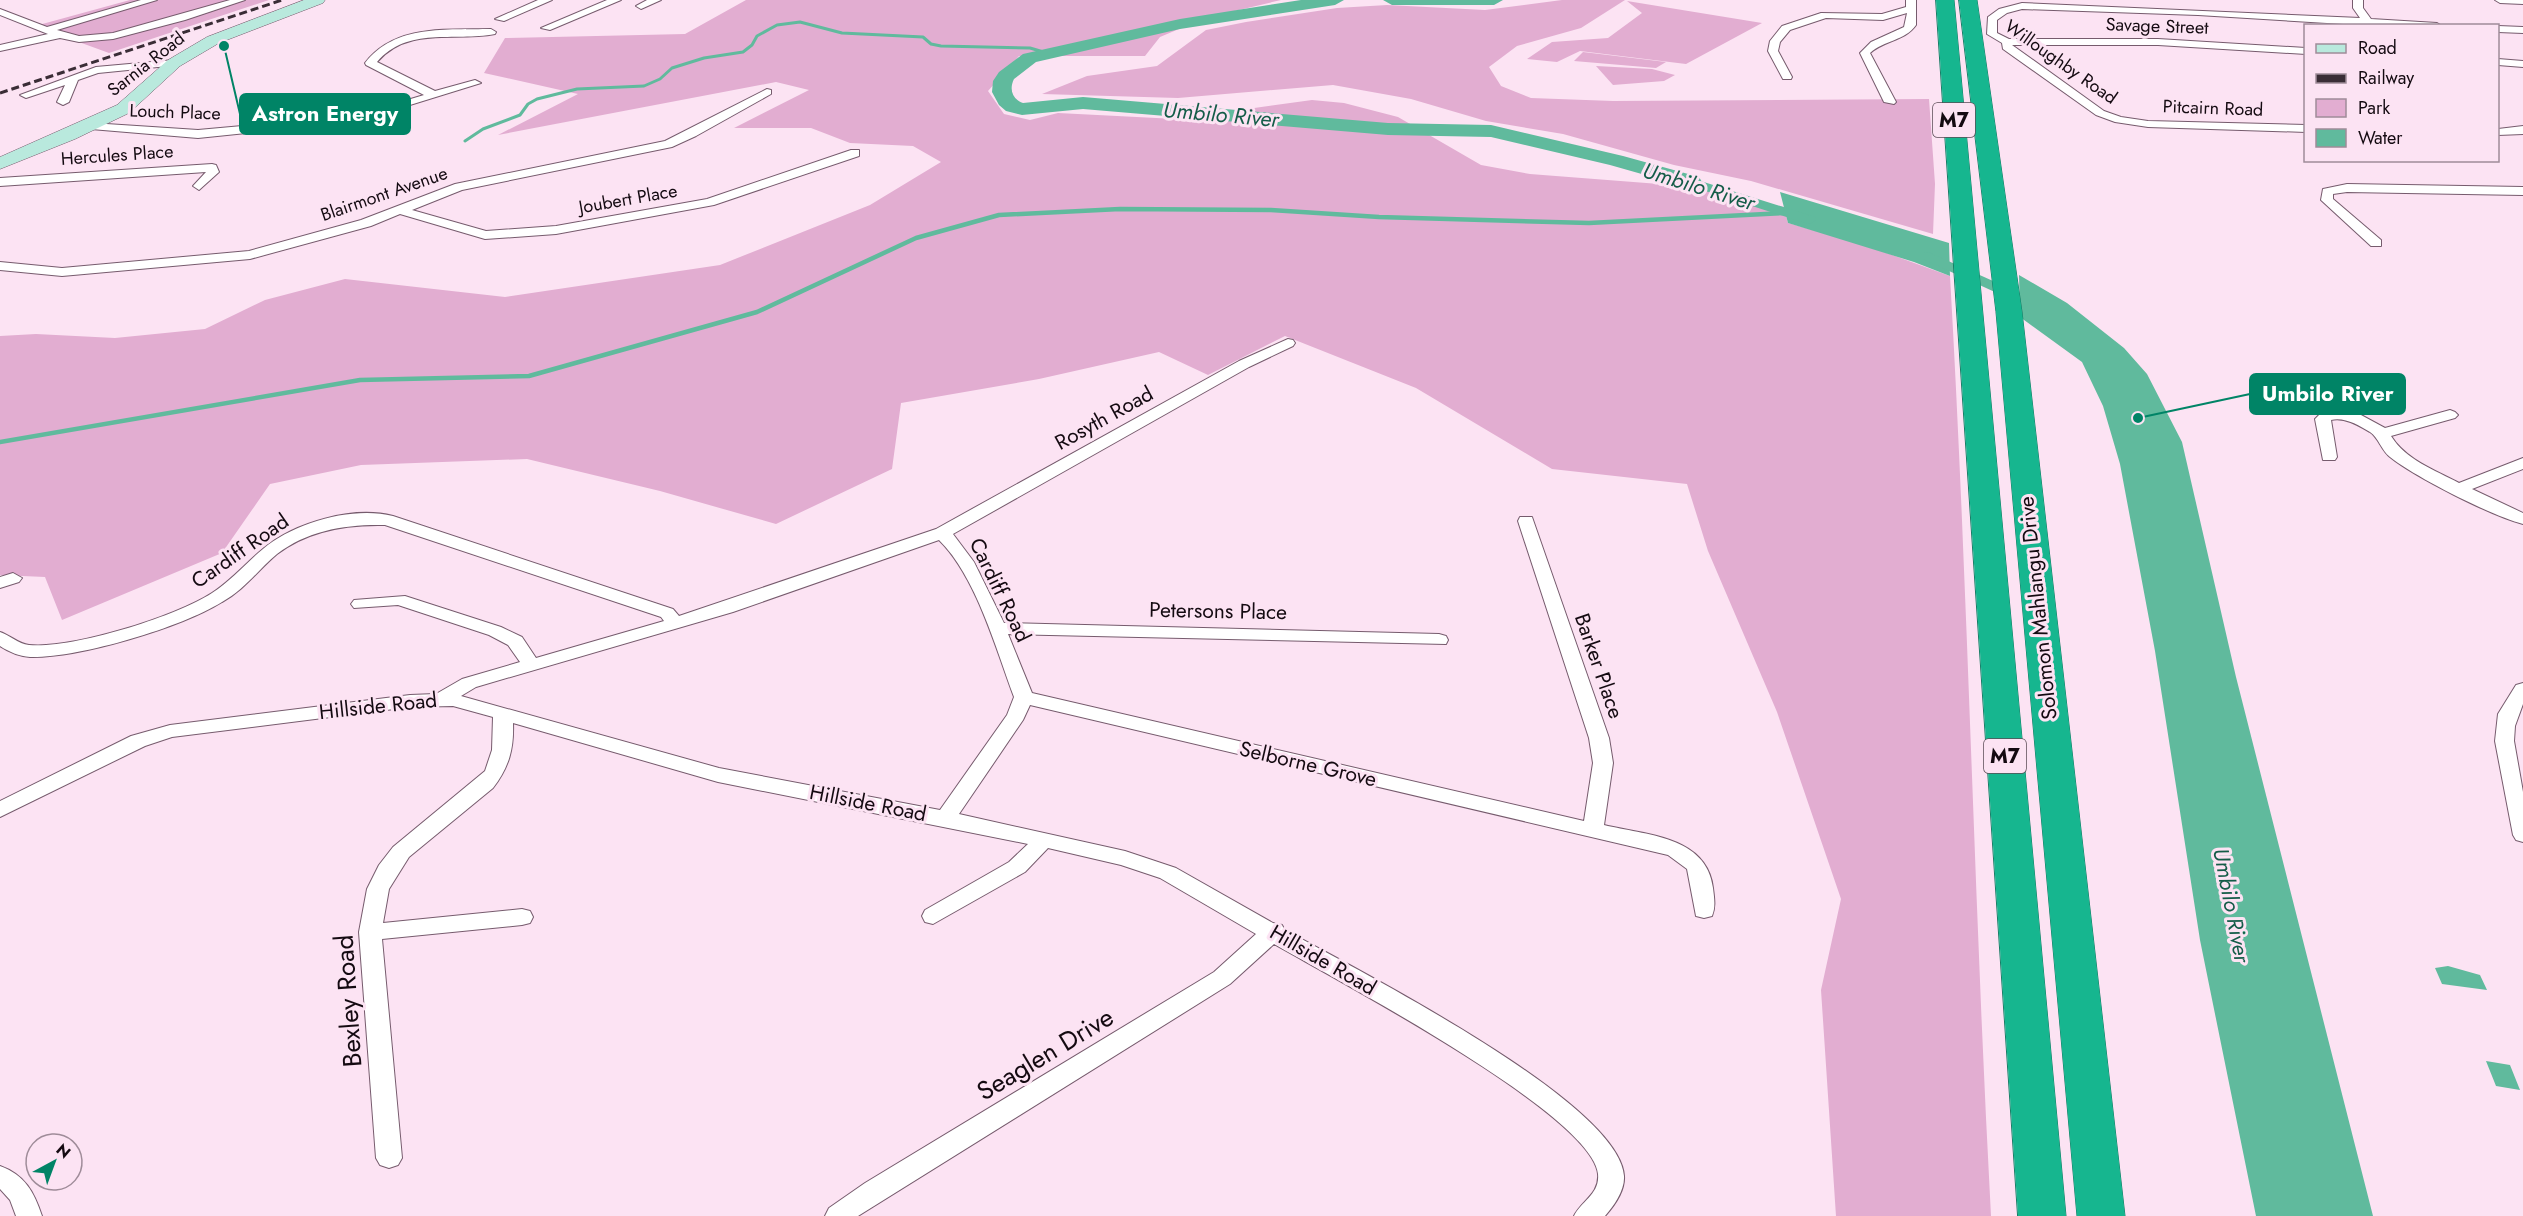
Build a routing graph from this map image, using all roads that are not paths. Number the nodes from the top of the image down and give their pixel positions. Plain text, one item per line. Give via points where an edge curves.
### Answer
1 (152, 0) edge
2 (240, 0) edge
3 (318, 0) edge
4 (547, 0) edge
5 (616, 0) edge
6 (656, 0) edge
7 (1945, 0) edge
8 (1968, 0) edge
9 (2358, 0) edge
10 (2500, 0) edge
11 (2523, 1) edge
12 (1910, 4) edge
13 (2051, 4) edge
14 (641, 6) dead end
15 (0, 12) edge
16 (500, 19) dead end
17 (2368, 22) junction
18 (2403, 24) edge
19 (546, 27) dead end
20 (50, 29) junction
21 (2499, 29) edge
22 (2523, 30) edge
23 (491, 32) dead end
24 (62, 34) junction
25 (2007, 42) junction
26 (0, 48) edge
27 (2304, 51) edge
28 (2499, 62) edge
29 (174, 63) junction
30 (2523, 64) edge
31 (74, 77) junction
32 (1787, 77) dead end
33 (475, 83) dead end
34 (767, 92) dead end
35 (26, 95) dead end
36 (434, 95) junction
37 (63, 102) dead end
38 (1890, 102) dead end
39 (2119, 120) joint
40 (91, 126) junction
41 (2304, 129) edge
42 (2523, 130) edge
43 (2499, 132) edge
44 (855, 153) dead end
45 (0, 164) edge
46 (0, 182) edge
47 (199, 186) dead end
48 (2523, 191) edge
49 (403, 211) junction
50 (2376, 243) dead end
51 (0, 266) edge
52 (1288, 343) dead end
53 (2450, 415) dead end
54 (2382, 434) junction
55 (2329, 457) dead end
56 (2523, 463) edge
57 (2458, 489) junction
58 (2523, 519) edge
59 (1526, 521) dead end
60 (942, 533) junction
61 (360, 604) dead end
62 (674, 622) junction
63 (997, 628) junction
64 (0, 639) edge
65 (1439, 640) dead end
66 (530, 663) junction
67 (2523, 689) edge
68 (1024, 697) junction
69 (442, 699) junction
70 (503, 712) junction
71 (0, 810) edge
72 (945, 818) junction
73 (1593, 829) junction
74 (2523, 835) edge
75 (1043, 841) junction
76 (1704, 910) dead end
77 (933, 916) dead end
78 (522, 917) dead end
79 (1274, 931) junction
80 (370, 932) junction
81 (389, 1158) dead end
82 (0, 1177) edge
83 (29, 1216) edge
84 (838, 1216) edge
85 (1587, 1216) edge
86 (2042, 1216) edge
87 (2102, 1216) edge

1 - 20 street
2 - 24 street via 89,39
3 - 29 main road, Sarnia Road via 222,36
4 - 16 street
5 - 19 street
6 - 14 street
7 - 86 highway, Solomon Mahlangu Drive / M7
8 - 87 highway, Solomon Mahlangu Drive / M7 via 2009,312
9 - 17 street via 2358,8
10 - 11 street
12 - 32 street via 1887,17 1824,15 1786,27 1775,41 1773,51
12 - 38 street via 1912,22 1908,29 1869,47 1865,53
13 - 17 street
13 - 25 street, Willoughby Road via 2018,7 1996,15 1992,19 1992,34
15 - 20 street
17 - 18 street
20 - 24 street
21 - 22 street
23 - 36 street via 410,37 380,52 370,63
24 - 26 street
25 - 27 street, Savage Street via 2158,42
25 - 39 street, Willoughby Road via 2007,47 2100,113
28 - 30 street
29 - 31 street via 106,68
29 - 40 main road, Sarnia Road via 123,109
31 - 35 street
31 - 37 street
33 - 36 street, Louch Place
34 - 49 street, Blairmont Avenue via 692,135 668,144 459,187
36 - 40 street, Louch Place via 355,119 255,130 175,133
39 - 41 street, Pitcairn Road
40 - 45 main road, Sarnia Road
42 - 43 street
44 - 49 street, Joubert Place via 710,202 556,230 485,235
46 - 47 street, Hercules Place via 212,168 213,172
48 - 50 street via 2347,188 2327,192 2327,200
49 - 51 street, Blairmont Avenue via 230,258 62,272
52 - 60 street, Rosyth Road
53 - 54 street
54 - 55 street via 2349,416 2327,415 2323,418
54 - 57 street via 2397,455
56 - 57 street
57 - 58 street
59 - 73 street, Barker Place via 1599,738 1604,763
60 - 62 street, Cardiff Road via 727,608
60 - 63 street, Cardiff Road via 957,546
61 - 66 street via 399,600 495,631 515,641
62 - 64 street, Cardiff Road via 667,612 585,584 387,520 372,519 324,526 286,541 224,594 171,618 46,651 16,649
62 - 66 street, Cardiff Road
63 - 65 street, Petersons Place
63 - 68 street, Cardiff Road
66 - 69 street, Cardiff Road via 469,683
67 - 74 street via 2508,714 2505,728
68 - 72 street via 1016,716
68 - 73 street, Selborne Grove
69 - 70 street, Hillside Road
69 - 71 street, Hillside Road via 170,731 138,741
70 - 72 street, Hillside Road via 718,775
70 - 80 street, Bexley Road via 504,754 498,769 401,852 378,889
72 - 75 street, Hillside Road
73 - 76 street, Selborne Grove via 1685,854 1696,861 1701,873
75 - 77 street via 1017,867
75 - 79 street, Hillside Road via 1125,858 1168,873
78 - 80 street
79 - 84 street, Seaglen Drive via 1222,978
79 - 85 street, Hillside Road via 1491,1058 1549,1102 1596,1145 1611,1170 1609,1192
80 - 81 street, Bexley Road
82 - 83 street via 21,1193

